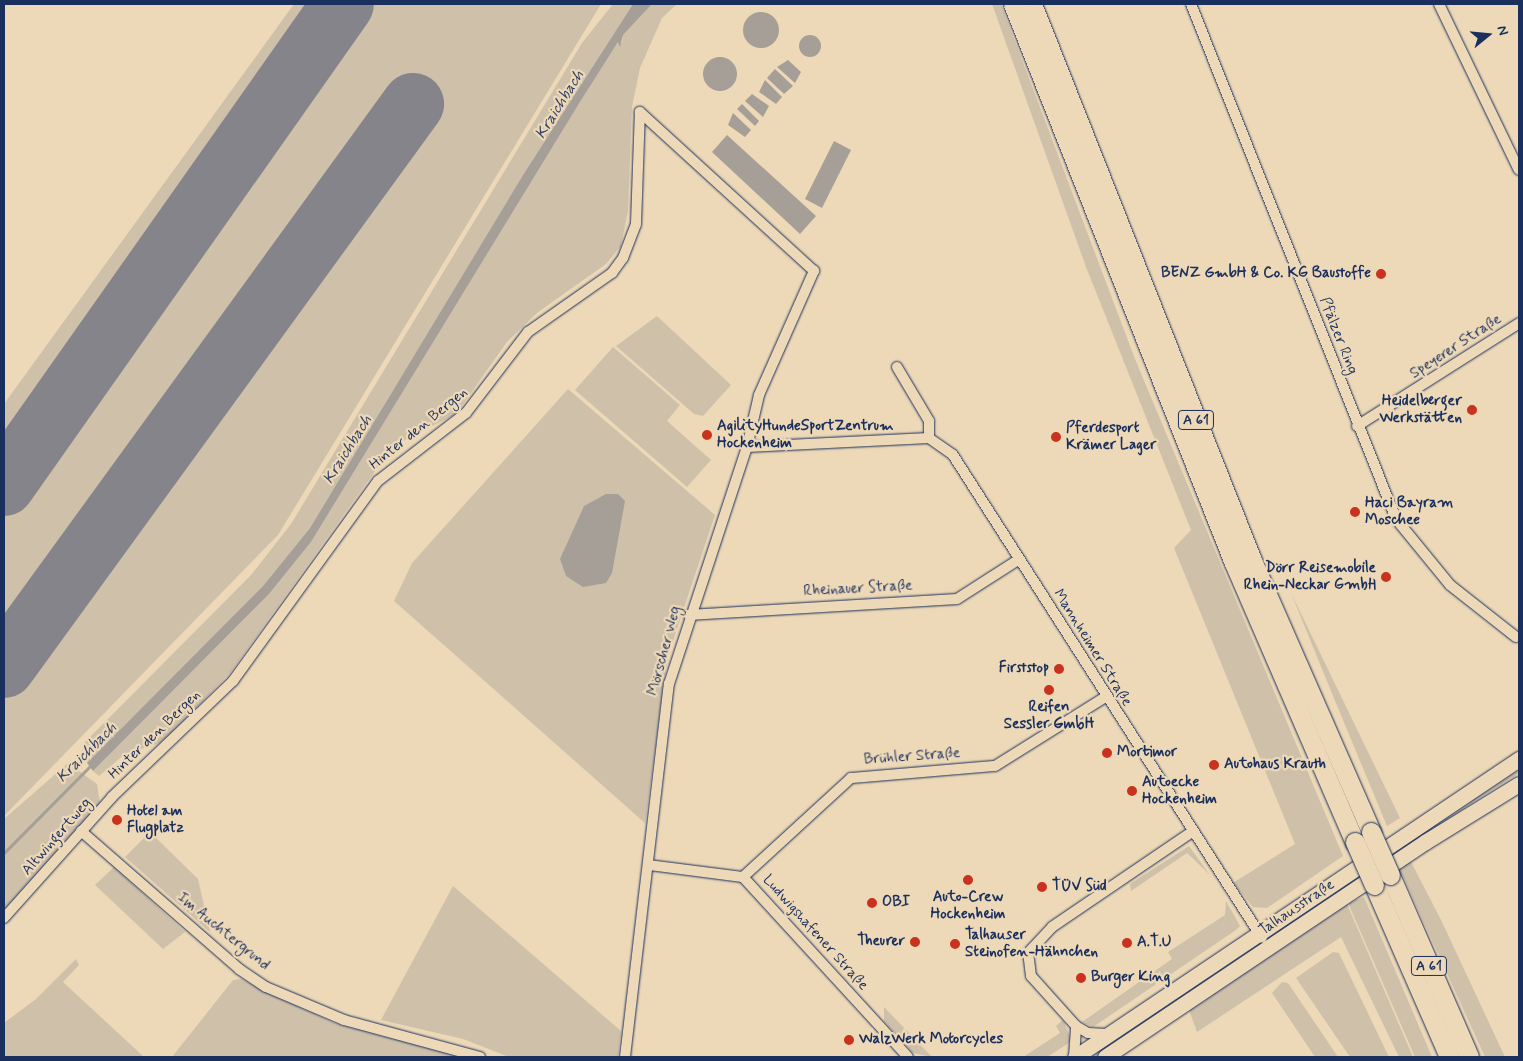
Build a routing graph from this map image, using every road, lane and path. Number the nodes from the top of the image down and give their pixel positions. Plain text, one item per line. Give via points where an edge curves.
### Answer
1 (1013, 4) edge
2 (1032, 4) edge
3 (1192, 4) edge
4 (1439, 4) edge
5 (1519, 170) edge
6 (814, 271) joint
7 (1519, 323) edge
8 (897, 367) dead end
9 (1357, 426) junction
10 (929, 438) junction
11 (747, 447) junction
12 (1018, 560) junction
13 (689, 615) junction
14 (1518, 635) edge
15 (1104, 698) junction
16 (1519, 761) edge
17 (1519, 784) edge
18 (112, 797) joint
19 (80, 831) junction
20 (1192, 832) junction
21 (1363, 837) junction
22 (648, 865) junction
23 (742, 877) junction
24 (1382, 880) junction
25 (4, 918) edge
26 (1259, 933) junction
27 (1268, 948) junction
28 (1076, 1026) junction
29 (1108, 1034) junction
30 (901, 1056) edge
31 (480, 1057) edge
32 (625, 1057) edge
33 (1074, 1057) edge
34 (1105, 1057) edge
35 (1449, 1057) edge
36 (1469, 1057) edge

1 - 21 highway, A 61 via 1234,563
2 - 21 highway, A 61
3 - 9 street, Pfälzer Ring
4 - 5 street
6 - 11 street, Mörscher Weg via 759,395
6 - 18 street, Hinter den Bergen via 640,112 636,224 623,258 612,273 528,332 466,413 378,481 233,681
7 - 9 street, Speyerer Straße
8 - 10 street via 929,421
9 - 14 street, Pfälzer Ring via 1389,505 1416,550 1450,585
10 - 11 street
10 - 12 street, Mannheimer Straße via 953,455
11 - 13 street, Mörscher Weg
12 - 13 street, Rheinauer Straße via 957,598
12 - 15 street, Mannheimer Straße
13 - 22 street, Mörscher Weg via 669,684
15 - 20 street, Mannheimer Straße
15 - 23 street, Brühler Straße via 995,766 851,778
16 - 26 main road, Talhausstraße
17 - 27 main road, Talhausstraße
18 - 19 street, Altwingertweg
19 - 25 street, Altwingertweg
19 - 31 street, Im Auchtergrund via 239,969 266,987 344,1020
20 - 26 street, Mannheimer Straße
20 - 28 street via 1052,927 1031,948 1026,958 1031,976
21 - 24 highway, A 61, bridge
22 - 23 street, Ludwigshafener Straße
22 - 32 street, Mörscher Weg
23 - 30 street, Ludwigshafener Straße
24 - 35 highway, A 61
24 - 36 highway, A 61
26 - 27 street, Mannheimer Straße
26 - 29 main road, Talhausstraße
27 - 34 main road, Talhausstraße
28 - 29 street via 1088,1033
28 - 33 street
29 - 33 main road, Talhausstraße

